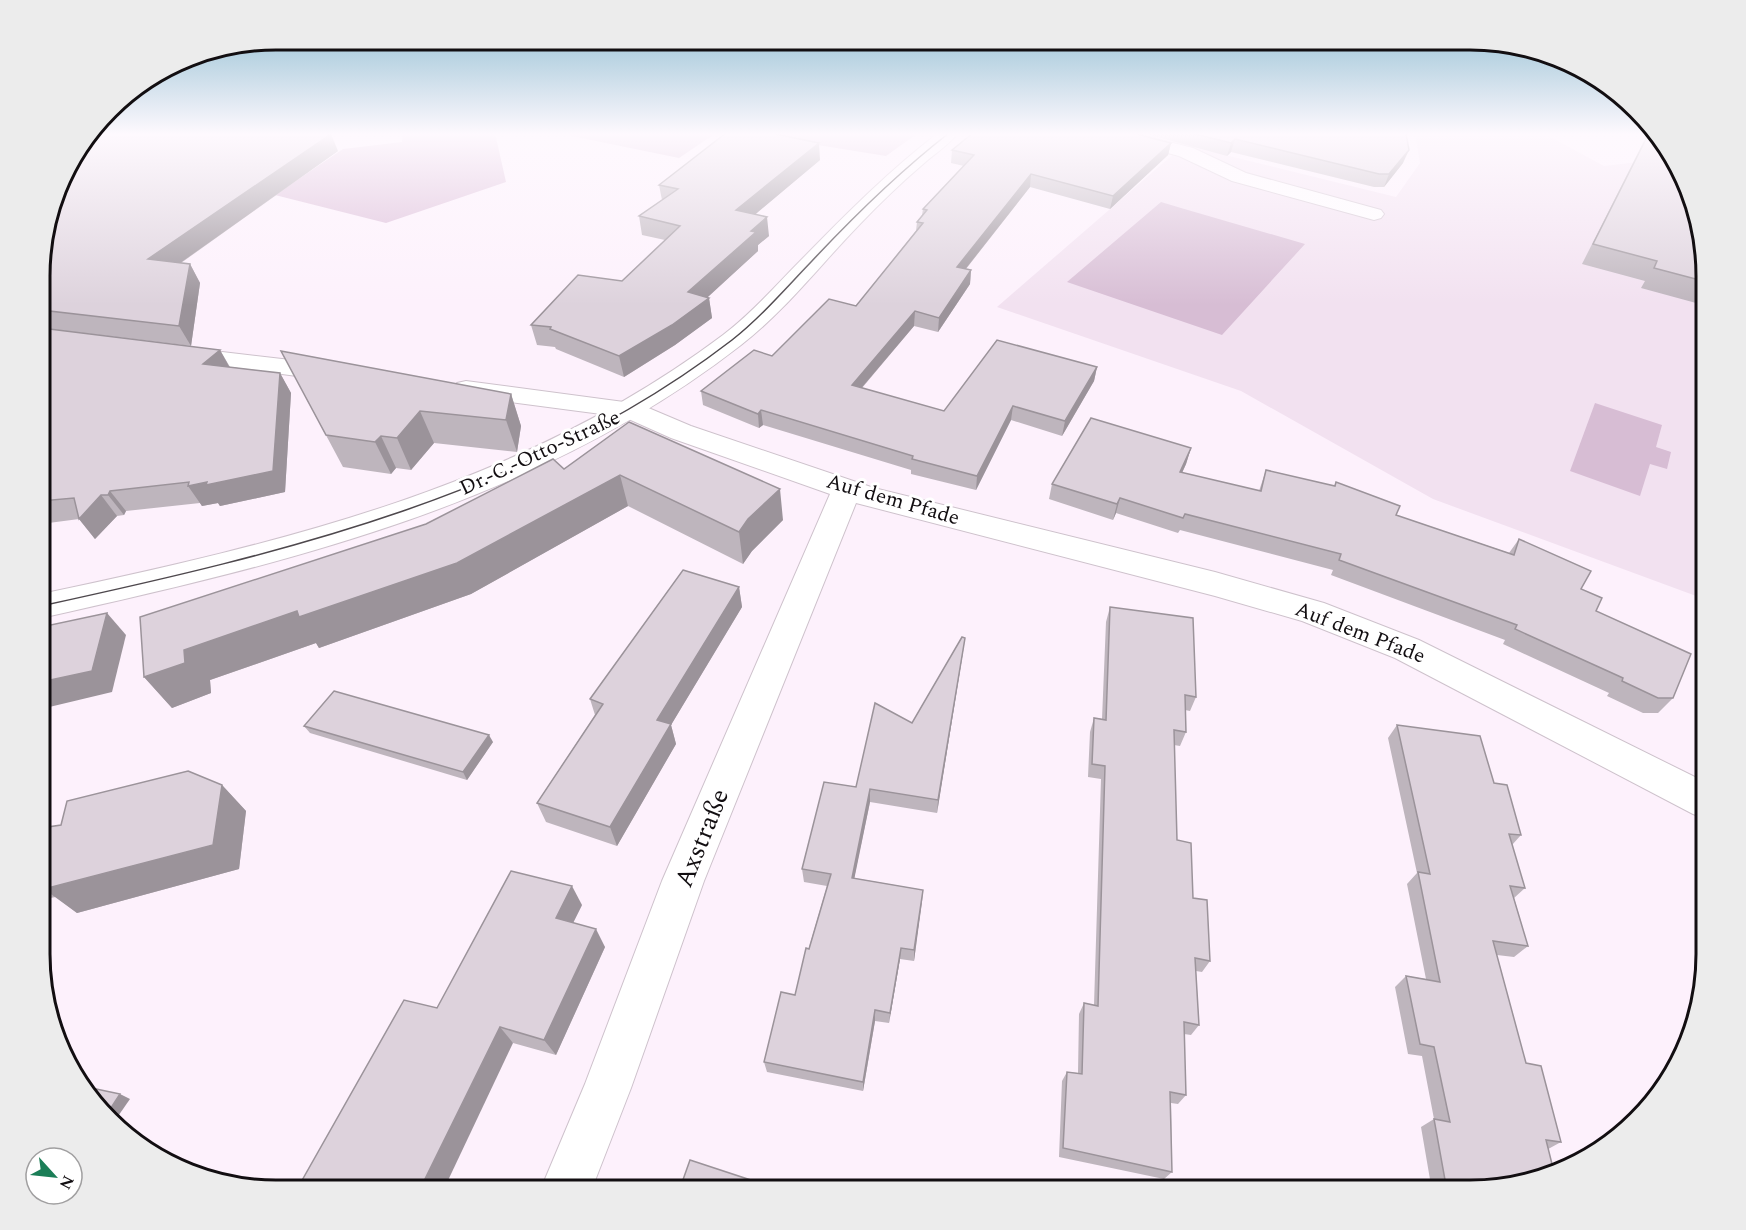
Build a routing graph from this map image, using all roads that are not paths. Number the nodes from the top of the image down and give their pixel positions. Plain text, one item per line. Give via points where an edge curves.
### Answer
1 (881, 190) edge
2 (1288, 190) edge
3 (1374, 214) dead end
4 (157, 351) edge
5 (355, 376) edge
6 (448, 387) edge
7 (630, 410) junction
8 (847, 489) junction
9 (50, 604) edge
10 (1696, 796) edge
11 (569, 1180) edge

1 - 7 street, Dr.-C.-Otto-Straße via 731,341
2 - 3 street
4 - 5 street
6 - 7 street, Auf dem Pfade
7 - 8 street, Auf dem Pfade via 681,432
7 - 9 street, Dr.-C.-Otto-Straße via 524,464 393,516 266,555
8 - 10 street, Auf dem Pfade via 1215,584 1339,622 1416,653
8 - 11 street, Axstraße via 683,881

